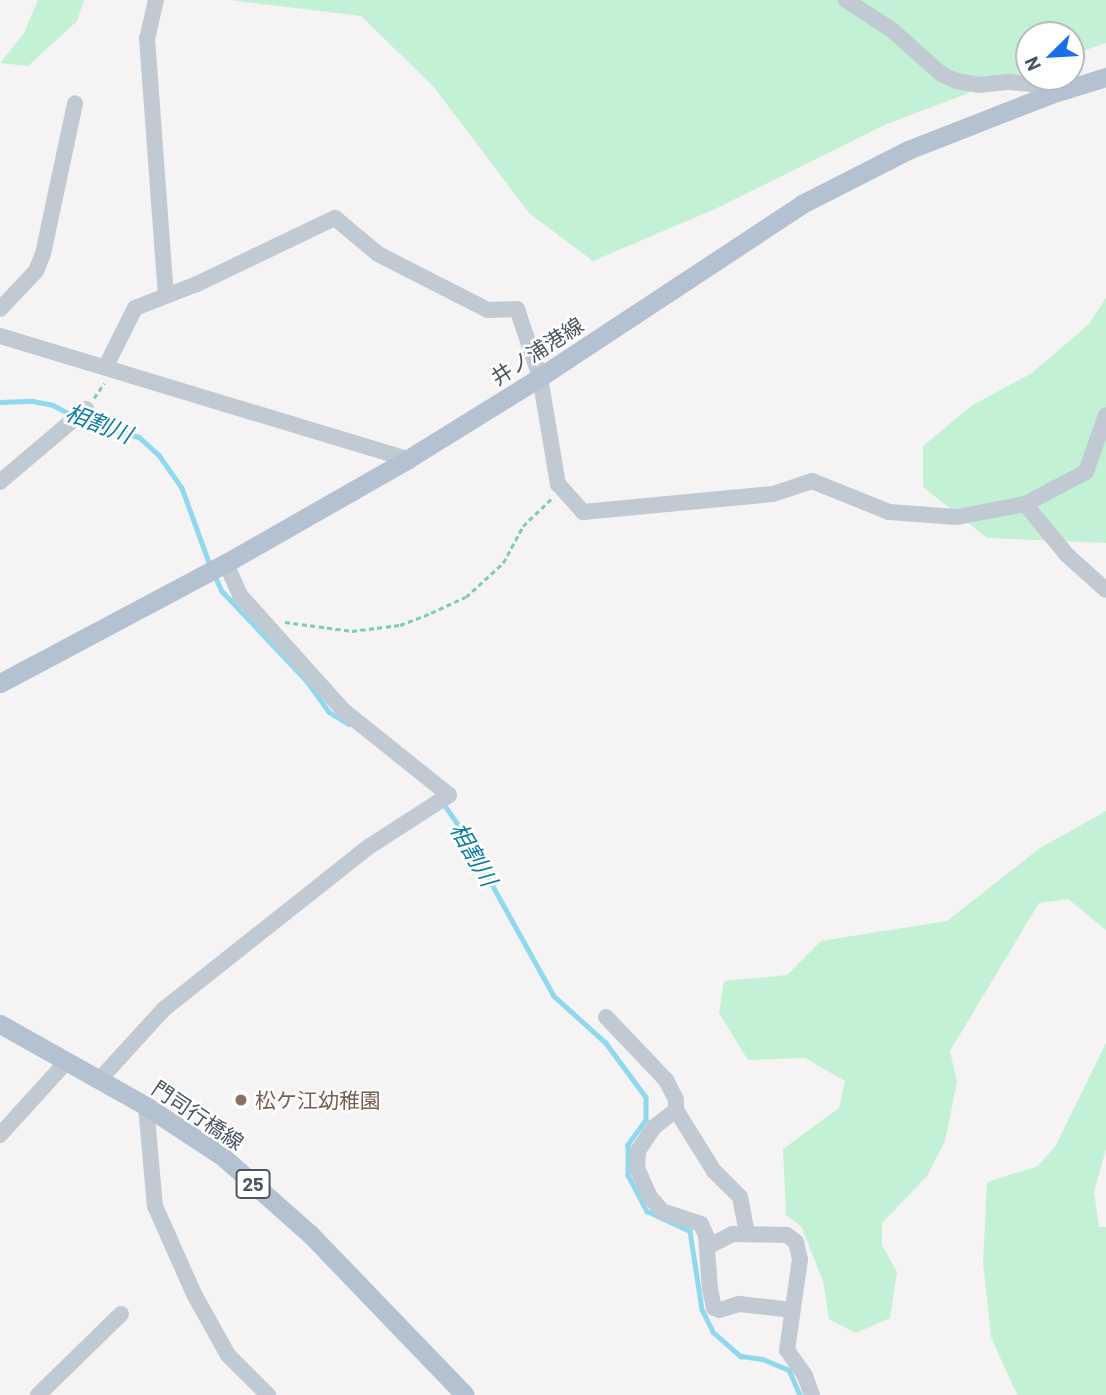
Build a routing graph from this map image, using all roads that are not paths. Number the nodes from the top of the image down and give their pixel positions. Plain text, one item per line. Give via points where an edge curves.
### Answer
1 (156, 0) edge
2 (846, 0) edge
3 (1106, 77) edge
4 (1051, 94) junction
5 (75, 103) dead end
6 (166, 294) junction
7 (0, 309) edge
8 (0, 336) edge
9 (110, 367) junction
10 (540, 377) junction
11 (86, 409) road end
12 (1106, 415) edge
13 (408, 459) junction
14 (0, 482) edge
15 (1025, 504) junction
16 (226, 563) junction
17 (1106, 590) edge
18 (0, 683) edge
19 (606, 1017) dead end
20 (0, 1024) edge
21 (67, 1061) junction
22 (100, 1079) junction
23 (146, 1106) junction
24 (676, 1110) junction
25 (0, 1135) edge
26 (747, 1234) junction
27 (707, 1247) junction
28 (793, 1310) junction
29 (121, 1314) dead end
30 (38, 1395) edge
31 (268, 1395) edge
32 (465, 1395) edge
33 (812, 1395) edge

1 - 6 street via 147,38
2 - 4 street via 892,30 941,74 979,85 1031,84
3 - 4 main road, 井ノ浦港線
4 - 10 main road, 井ノ浦港線 via 908,150 802,204
5 - 7 street via 43,254 36,271
6 - 9 street via 135,308
6 - 10 street via 197,284 335,218 378,254 488,310 517,309
8 - 9 street
9 - 13 street
10 - 13 main road, 井ノ浦港線
10 - 15 street via 561,489 583,512 773,494 812,481 889,512 957,517
11 - 14 street
12 - 15 street via 1086,472
13 - 16 main road, 井ノ浦港線
15 - 17 street via 1067,555
16 - 18 main road, 井ノ浦港線
16 - 22 street via 240,595 344,711 449,795 370,846 164,1009
19 - 24 street via 666,1080
20 - 21 main road, 門司行橋線 / 25
21 - 22 main road, 門司行橋線 / 25
21 - 25 street
22 - 23 main road, 門司行橋線 / 25
23 - 31 street via 155,1206 194,1294 229,1355
23 - 32 main road, 門司行橋線 / 25 via 222,1156 310,1234
24 - 26 street via 714,1171 740,1197
24 - 27 street via 653,1127 638,1151 637,1168 662,1211 701,1224
26 - 27 street via 732,1234
26 - 28 street via 787,1235 796,1242 800,1259
27 - 28 street via 714,1308 739,1304
28 - 33 street via 787,1350
29 - 30 street

